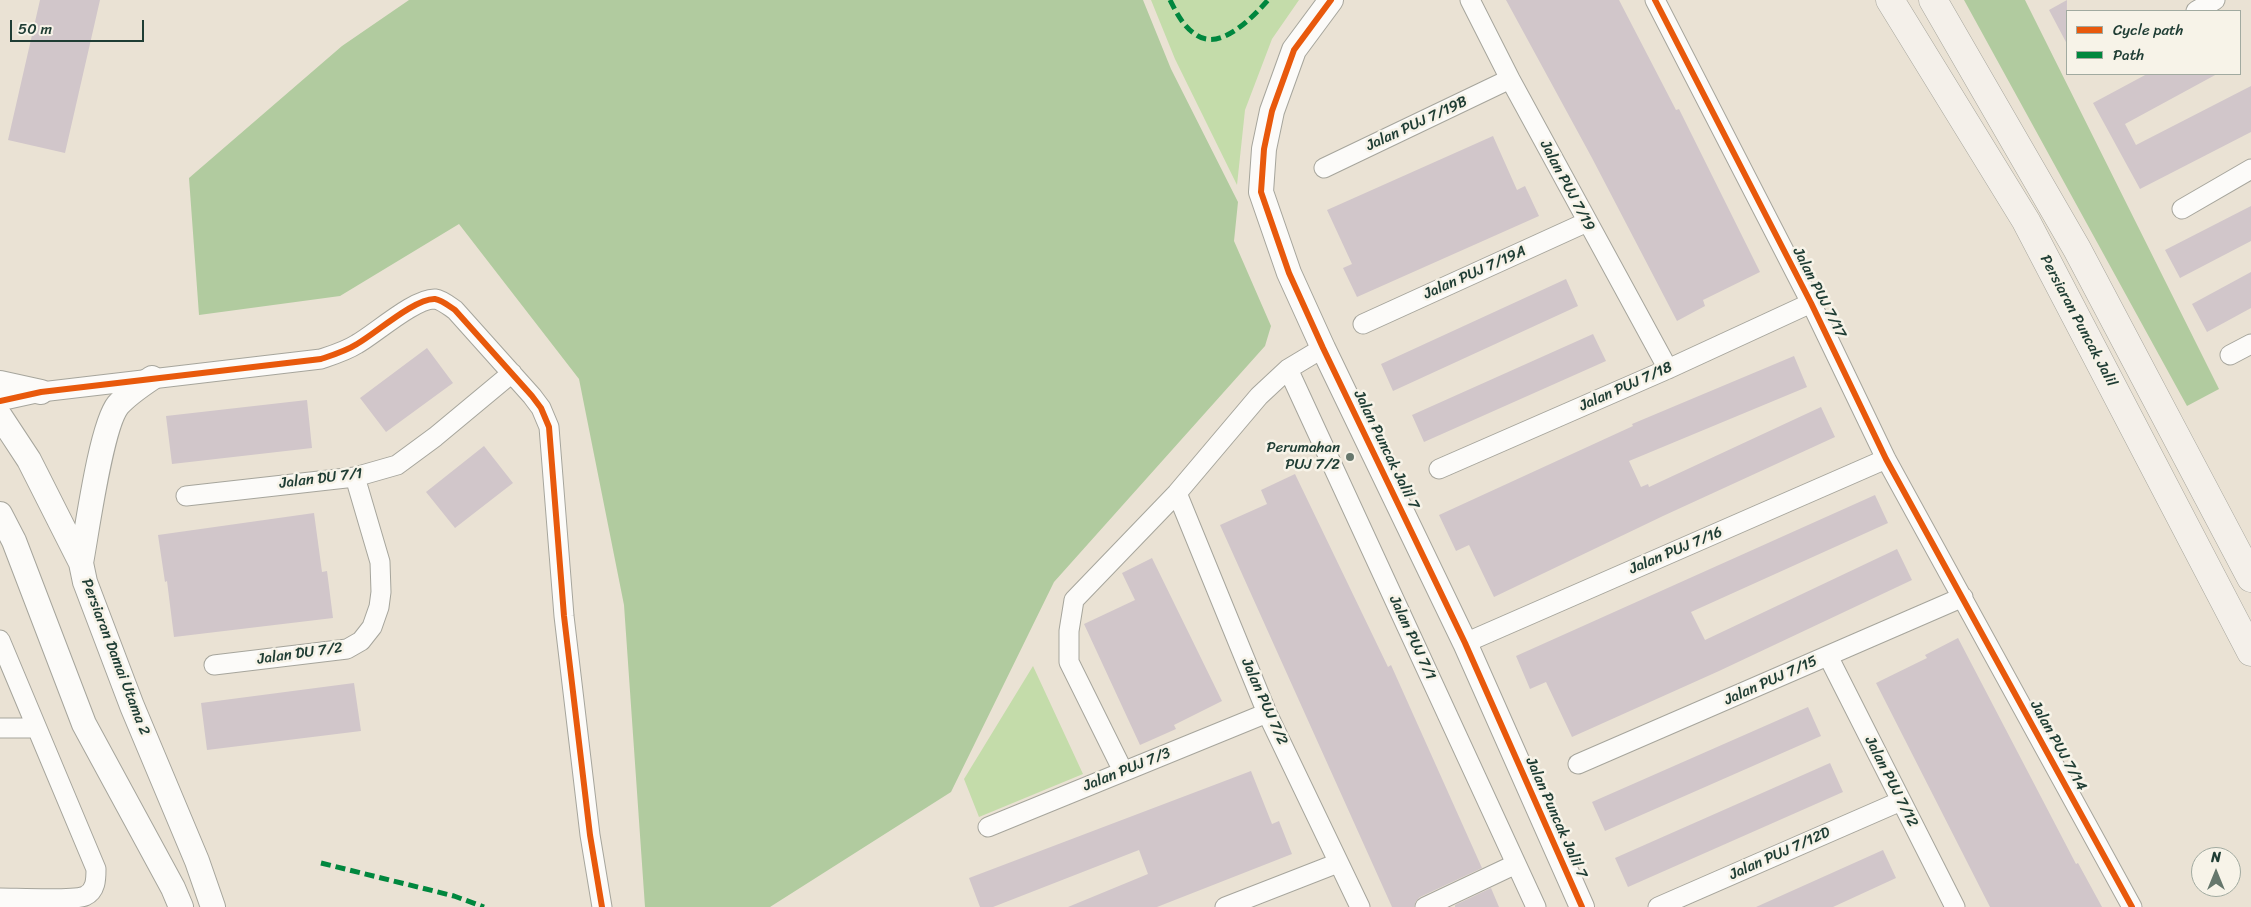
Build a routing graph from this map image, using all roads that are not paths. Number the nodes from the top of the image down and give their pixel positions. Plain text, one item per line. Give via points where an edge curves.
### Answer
1 (1331, 0) edge
2 (1470, 0) edge
3 (1655, 0) edge
4 (1890, 0) edge
5 (1933, 0) edge
6 (2215, 0) edge
7 (2198, 10) edge
8 (1510, 80) junction
9 (1324, 168) dead end
10 (2251, 169) edge
11 (2182, 209) dead end
12 (1587, 222) junction
13 (1811, 303) junction
14 (1363, 324) dead end
15 (2251, 344) edge
16 (1323, 348) junction
17 (2230, 355) dead end
18 (1288, 369) junction
19 (1668, 369) junction
20 (512, 373) junction
21 (152, 378) junction
22 (0, 383) edge
23 (41, 392) junction
24 (0, 401) edge
25 (0, 416) edge
26 (1886, 459) junction
27 (1440, 469) dead end
28 (355, 477) junction
29 (1177, 493) junction
30 (186, 496) dead end
31 (3, 530) edge
32 (81, 563) junction
33 (2251, 578) edge
34 (1962, 597) junction
35 (0, 640) edge
36 (1465, 643) junction
37 (2251, 652) edge
38 (1828, 656) junction
39 (214, 665) dead end
40 (1266, 713) junction
41 (0, 728) edge
42 (36, 728) junction
43 (1578, 764) dead end
44 (1123, 772) junction
45 (1901, 801) junction
46 (988, 827) dead end
47 (1338, 862) junction
48 (1516, 864) junction
49 (0, 898) edge
50 (180, 907) edge
51 (213, 907) edge
52 (602, 907) edge
53 (1226, 907) edge
54 (1360, 907) edge
55 (1425, 907) edge
56 (1536, 907) edge
57 (1582, 907) edge
58 (1658, 907) edge
59 (1955, 907) edge
60 (2132, 907) edge

1 - 16 street, Jalan Puncak Jalil 7 via 1294,50 1275,102 1264,149 1261,192 1289,273
2 - 8 street, Jalan PUJ 7/19
3 - 13 street, Jalan PUJ 7/17
4 - 37 main road, Persiaran Puncak Jalil via 2026,221
5 - 33 main road via 2077,249
6 - 7 street
8 - 9 street, Jalan PUJ 7/19B
8 - 12 street, Jalan PUJ 7/19
10 - 11 street
12 - 14 street, Jalan PUJ 7/19A
12 - 19 street, Jalan PUJ 7/19
13 - 19 street, Jalan PUJ 7/18
13 - 26 street, Jalan PUJ 7/17
15 - 17 street
16 - 18 street
16 - 36 street, Jalan Puncak Jalil 7
18 - 29 street via 1258,396
18 - 48 street, Jalan PUJ 7/1
19 - 27 street, Jalan PUJ 7/18
20 - 21 street via 455,310 435,299 413,307 357,345 321,359
20 - 28 street, Jalan DU 7/1 via 397,465
20 - 52 street via 536,402 549,427 564,616 590,835
21 - 23 street
21 - 32 street via 117,406 107,428
22 - 23 street
23 - 24 street
25 - 32 street, Persiaran Damai Utama 2 via 29,460
26 - 34 street, Jalan PUJ 7/17
26 - 36 street, Jalan PUJ 7/16
28 - 30 street, Jalan DU 7/1
28 - 39 street, Jalan DU 7/2 via 380,562 379,607 372,626 361,641 347,649
29 - 40 street, Jalan PUJ 7/2
29 - 44 street via 1074,600 1069,662
31 - 50 street via 84,724 173,888
32 - 51 street, Persiaran Damai Utama 2 via 84,582 128,697
34 - 38 street, Jalan PUJ 7/15
34 - 60 street, Jalan PUJ 7/14
35 - 42 street
36 - 57 street, Jalan Puncak Jalil 7
38 - 43 street, Jalan PUJ 7/15
38 - 45 street, Jalan PUJ 7/12
40 - 44 street, Jalan PUJ 7/3
40 - 47 street, Jalan PUJ 7/2
41 - 42 street
42 - 49 street via 96,869 94,889 86,896 74,898
44 - 46 street, Jalan PUJ 7/3
45 - 58 street, Jalan PUJ 7/12D
45 - 59 street, Jalan PUJ 7/12
47 - 53 street
47 - 54 street, Jalan PUJ 7/2
48 - 55 street
48 - 56 street, Jalan PUJ 7/1

